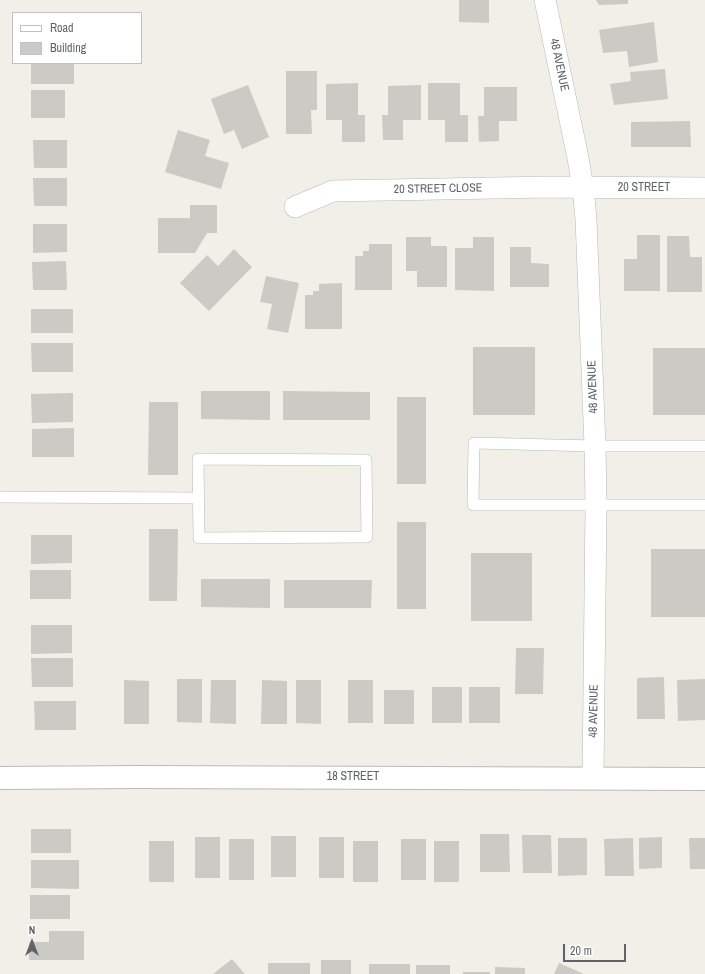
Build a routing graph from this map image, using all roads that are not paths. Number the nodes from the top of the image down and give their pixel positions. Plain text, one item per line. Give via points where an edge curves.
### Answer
1 (546, 0) edge
2 (583, 188) junction
3 (705, 188) edge
4 (296, 207) dead end
5 (595, 446) junction
6 (705, 446) edge
7 (0, 497) edge
8 (198, 498) junction
9 (596, 505) junction
10 (705, 505) edge
11 (0, 778) edge
12 (593, 778) junction
13 (705, 779) edge

1 - 2 street, 48 AVENUE
2 - 3 street, 20 STREET
2 - 4 street, 20 STREET CLOSE via 333,191
2 - 5 street, 48 AVENUE
5 - 6 lane
5 - 9 street, 48 AVENUE
5 - 9 lane via 474,443 473,506
7 - 8 lane
8 - 8 lane via 199,538 367,537 366,460 198,459
9 - 10 lane
9 - 12 street, 48 AVENUE
11 - 12 street, 18 STREET
12 - 13 street, 18 STREET

